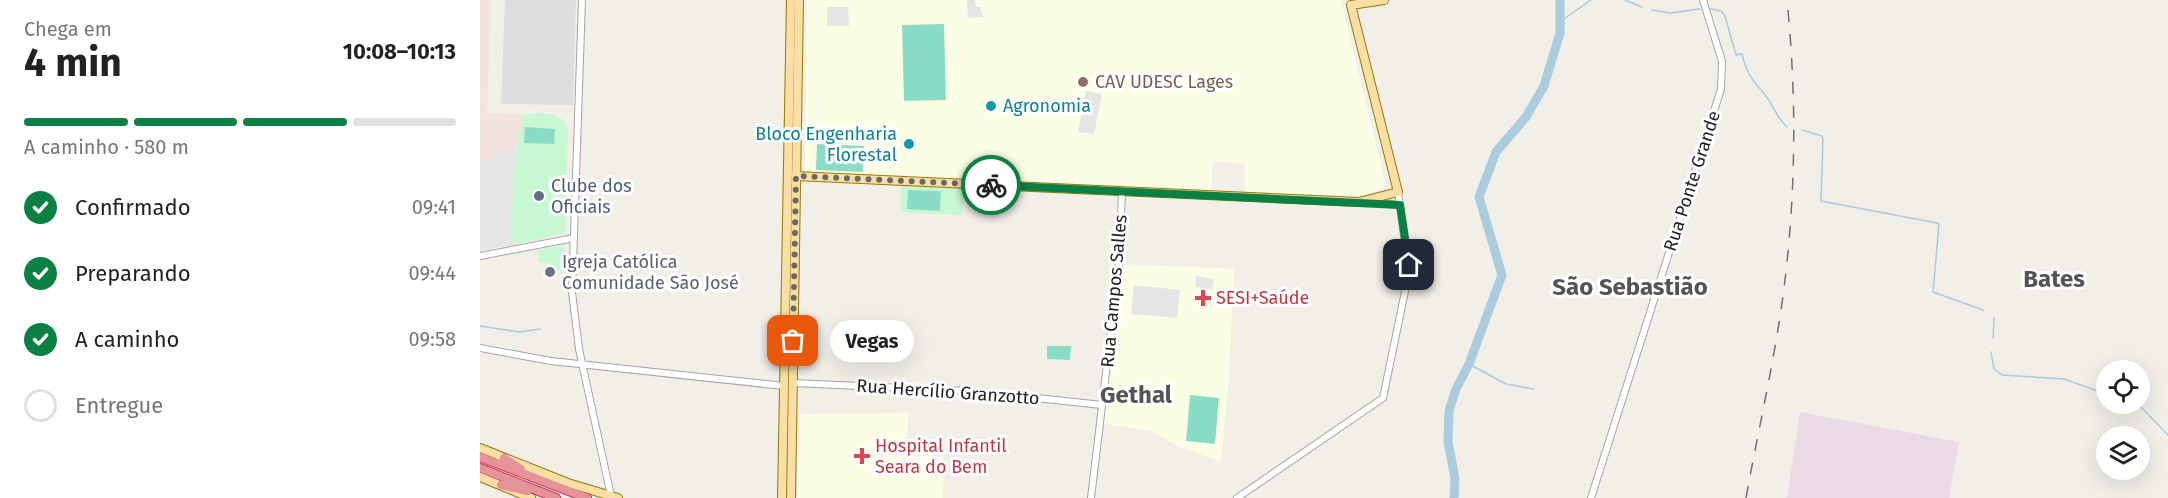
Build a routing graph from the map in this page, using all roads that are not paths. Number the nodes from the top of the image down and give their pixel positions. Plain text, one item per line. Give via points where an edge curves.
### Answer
1 (582, 0) edge
2 (791, 0) edge
3 (799, 0) edge
4 (1384, 0) edge
5 (1703, 0) edge
6 (796, 176) junction
7 (1122, 191) junction
8 (1398, 192) junction
9 (1359, 202) junction
10 (1400, 205) junction
11 (788, 212) junction
12 (574, 238) junction
13 (480, 256) edge
14 (480, 348) edge
15 (583, 364) junction
16 (789, 385) junction
17 (784, 397) junction
18 (1102, 405) junction
19 (792, 417) junction
20 (480, 448) edge
21 (480, 457) edge
22 (504, 458) junction
23 (480, 468) edge
24 (480, 477) edge
25 (539, 480) junction
26 (501, 486) junction
27 (543, 493) junction
28 (614, 497) edge
29 (531, 498) edge
30 (556, 498) edge
31 (587, 498) edge
32 (782, 498) edge
33 (791, 498) edge
34 (1091, 498) edge
35 (1237, 498) edge
36 (1591, 498) edge

1 - 12 street
2 - 11 main road
3 - 6 main road
4 - 8 main road via 1351,6
5 - 36 street, Rua Ponte Grande via 1722,61 1721,89
6 - 7 main road
6 - 11 main road
6 - 16 main road
7 - 9 main road
7 - 18 street, Rua Campos Salles via 1119,264
8 - 9 main road
8 - 10 street
9 - 10 street
10 - 35 street via 1409,273 1383,398
11 - 16 main road
12 - 13 street
12 - 15 street via 572,292
14 - 15 street, Rua Hercílio Granzotto
15 - 16 street, Rua Hercílio Granzotto
15 - 28 street
16 - 17 main road
16 - 18 street, Rua Hercílio Granzotto via 970,391
16 - 19 main road
17 - 19 main road
17 - 32 main road
18 - 34 street, Rua Campos Salles
19 - 33 main road
20 - 22 main road
21 - 25 highway
22 - 25 highway
22 - 28 main road
23 - 27 highway
24 - 26 main road
25 - 31 highway
26 - 27 highway
26 - 29 main road
27 - 30 highway

